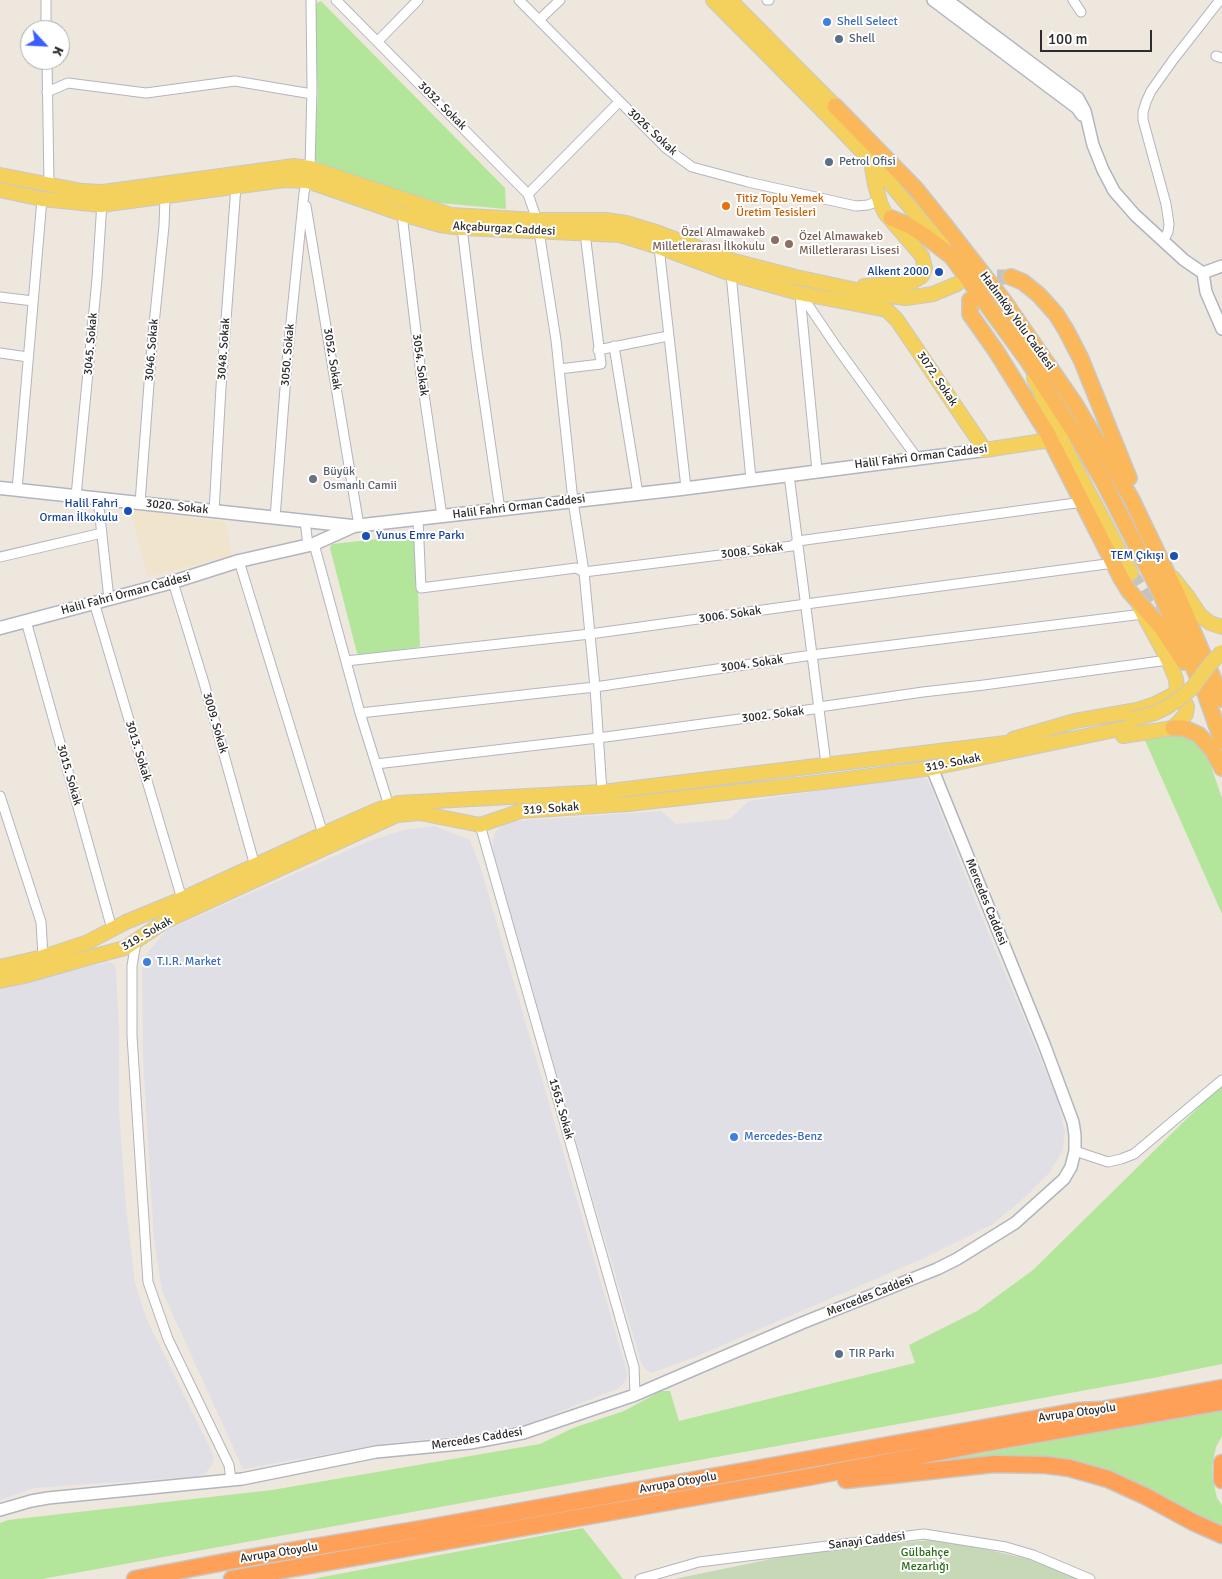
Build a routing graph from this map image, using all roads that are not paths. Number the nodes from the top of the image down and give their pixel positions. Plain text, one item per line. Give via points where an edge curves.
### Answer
1 (46, 0) edge
2 (310, 0) edge
3 (336, 0) edge
4 (418, 0) edge
5 (519, 0) edge
6 (560, 0) edge
7 (713, 0) edge
8 (730, 0) edge
9 (933, 0) edge
10 (947, 0) edge
11 (1073, 0) edge
12 (1220, 0) edge
13 (1081, 12) dead end
14 (46, 20) edge
15 (539, 20) junction
16 (378, 41) junction
17 (47, 70) edge
18 (47, 92) junction
19 (312, 94) junction
20 (619, 102) junction
21 (835, 106) joint
22 (1087, 122) junction
23 (871, 161) junction
24 (0, 175) edge
25 (307, 181) junction
26 (49, 184) junction
27 (236, 186) junction
28 (0, 190) edge
29 (528, 194) junction
30 (165, 198) junction
31 (42, 199) junction
32 (102, 199) junction
33 (880, 200) junction
34 (402, 214) junction
35 (891, 218) junction
36 (538, 225) junction
37 (462, 228) junction
38 (585, 233) junction
39 (1163, 241) junction
40 (659, 247) junction
41 (952, 257) junction
42 (1222, 266) edge
43 (732, 268) junction
44 (1203, 273) junction
45 (1011, 276) tunnel mouth
46 (824, 282) junction
47 (957, 284) dead end
48 (800, 292) junction
49 (974, 296) junction
50 (0, 297) edge
51 (32, 301) junction
52 (887, 310) joint
53 (1222, 329) edge
54 (668, 336) junction
55 (614, 346) junction
56 (598, 350) junction
57 (0, 354) edge
58 (28, 357) junction
59 (1028, 361) junction
60 (559, 369) junction
61 (1050, 440) junction
62 (985, 450) junction
63 (917, 458) junction
64 (817, 471) junction
65 (789, 474) junction
66 (751, 479) junction
67 (0, 488) edge
68 (686, 488) junction
69 (17, 490) junction
70 (638, 494) junction
71 (76, 496) junction
72 (98, 499) junction
73 (573, 501) junction
74 (1083, 502) junction
75 (140, 503) junction
76 (500, 510) junction
77 (214, 512) junction
78 (442, 516) junction
79 (274, 518) junction
80 (418, 519) junction
81 (305, 521) junction
82 (1142, 523) junction
83 (356, 526) junction
84 (102, 533) junction
85 (798, 541) junction
86 (311, 544) junction
87 (0, 557) edge
88 (239, 561) junction
89 (1114, 563) junction
90 (584, 572) junction
91 (1131, 573) tunnel mouth
92 (1167, 573) junction
93 (173, 582) junction
94 (1129, 590) junction
95 (109, 599) junction
96 (94, 602) junction
97 (806, 604) junction
98 (1143, 614) junction
99 (26, 621) junction
100 (0, 628) edge
101 (1222, 628) edge
102 (590, 634) junction
103 (1222, 652) edge
104 (812, 656) junction
105 (1168, 660) junction
106 (346, 661) junction
107 (1222, 661) edge
108 (1197, 674) junction
109 (595, 687) junction
110 (1173, 695) junction
111 (1222, 699) edge
112 (819, 707) junction
113 (360, 713) junction
114 (1133, 723) junction
115 (1173, 728) junction
116 (598, 738) junction
117 (1222, 741) edge
118 (992, 745) junction
119 (1009, 752) junction
120 (376, 764) junction
121 (826, 764) junction
122 (932, 768) junction
123 (1222, 768) edge
124 (602, 792) junction
125 (0, 796) edge
126 (489, 798) junction
127 (473, 799) junction
128 (390, 806) junction
129 (482, 823) junction
130 (322, 834) junction
131 (255, 866) junction
132 (182, 899) junction
133 (126, 922) junction
134 (112, 929) junction
135 (136, 942) junction
136 (119, 951) junction
137 (43, 957) junction
138 (132, 966) junction
139 (0, 967) edge
140 (0, 981) edge
141 (1222, 1080) edge
142 (1075, 1151) junction
143 (1222, 1378) edge
144 (1222, 1388) edge
145 (635, 1395) junction
146 (1222, 1402) edge
147 (1078, 1411) junction
148 (1222, 1463) edge
149 (231, 1480) junction
150 (1222, 1480) edge
151 (732, 1491) junction
152 (0, 1510) edge
153 (1222, 1535) edge
154 (135, 1579) edge
155 (232, 1579) edge
156 (640, 1579) edge
157 (1090, 1579) edge

1 - 14 street
2 - 19 street
3 - 16 street, 3032. Sokak
4 - 16 street
5 - 15 street, 3026. Sokak
6 - 15 street
7 - 23 main road
8 - 21 main road, Hadımköy Yolu Caddesi
9 - 22 street via 1077,108
10 - 22 street via 1078,98
11 - 13 street
12 - 39 street via 1151,91 1143,112 1166,204 1169,224
15 - 20 street, 3026. Sokak
16 - 29 street, 3032. Sokak
17 - 18 street
18 - 19 street via 68,83 146,94 235,81
18 - 26 street
19 - 25 street
20 - 29 street
20 - 33 street, 3026. Sokak via 666,148 692,167 856,206 868,206
21 - 82 highway, Hadımköy Yolu Caddesi via 915,188 1004,301 1075,404 1122,481
22 - 39 street via 1093,145 1114,191
23 - 33 main road
23 - 41 main road
24 - 26 main road, Akçaburgaz Caddesi
25 - 27 main road, Akçaburgaz Caddesi via 284,180
25 - 32 main road, Akçaburgaz Caddesi via 294,166
25 - 34 main road, Akçaburgaz Caddesi
25 - 36 main road, Akçaburgaz Caddesi via 451,215
25 - 79 street, 3050. Sokak
25 - 83 street, 3052. Sokak
26 - 32 main road, Akçaburgaz Caddesi
27 - 30 main road, Akçaburgaz Caddesi
27 - 77 street, 3048. Sokak
28 - 31 main road, Akçaburgaz Caddesi
29 - 36 street, 3032. Sokak
30 - 32 main road, Akçaburgaz Caddesi
30 - 75 street, 3046. Sokak
31 - 32 main road, Akçaburgaz Caddesi
31 - 51 street
32 - 71 street, 3045. Sokak
33 - 35 main road via 885,213
34 - 37 main road, Akçaburgaz Caddesi
34 - 78 street, 3054. Sokak
35 - 41 highway, Hadımköy Yolu Caddesi via 924,235
35 - 46 main road via 922,256 925,268 922,276 910,284 863,286
36 - 37 main road, Akçaburgaz Caddesi
36 - 38 main road, Akçaburgaz Caddesi
36 - 43 main road, Akçaburgaz Caddesi via 606,220 626,223 704,251
36 - 60 street, 3032. Sokak
37 - 76 street
38 - 40 main road, Akçaburgaz Caddesi via 620,235
38 - 56 street
39 - 44 street
40 - 43 main road, Akçaburgaz Caddesi
40 - 54 street
41 - 49 highway, Hadımköy Yolu Caddesi
42 - 44 street
43 - 46 main road, Akçaburgaz Caddesi
43 - 48 main road, Akçaburgaz Caddesi
43 - 66 street
44 - 53 street via 1206,292
45 - 82 highway via 1039,295 1056,314 1073,343 1129,478
46 - 47 main road via 906,298 933,294
48 - 52 main road, Akçaburgaz Caddesi
48 - 63 street
48 - 64 street
49 - 59 highway, Hadımköy Yolu Caddesi
49 - 61 highway via 970,314
50 - 51 street
51 - 58 street
52 - 62 main road, 3072. Sokak
54 - 55 street
54 - 68 street
55 - 56 street
55 - 70 street
56 - 60 street via 601,364
57 - 58 street
58 - 69 street
59 - 91 main road via 1066,449
59 - 108 highway, Hadımköy Yolu Caddesi via 1103,481 1144,557
60 - 73 street, 3032. Sokak
61 - 62 main road, Halil Fahri Orman Caddesi
61 - 74 highway
62 - 63 main road, Halil Fahri Orman Caddesi
63 - 64 main road, Halil Fahri Orman Caddesi
64 - 65 main road, Halil Fahri Orman Caddesi
65 - 66 main road, Halil Fahri Orman Caddesi
65 - 85 street
66 - 68 main road, Halil Fahri Orman Caddesi
67 - 69 main road, 3020. Sokak
68 - 70 main road, Halil Fahri Orman Caddesi
69 - 71 main road, 3020. Sokak
70 - 73 main road, Halil Fahri Orman Caddesi
71 - 72 main road, 3020. Sokak
72 - 75 main road, 3020. Sokak
72 - 84 street
73 - 76 main road, Halil Fahri Orman Caddesi
73 - 90 street, 3032. Sokak
74 - 85 street, 3008. Sokak
74 - 89 highway
75 - 77 main road, 3020. Sokak
76 - 78 main road, Halil Fahri Orman Caddesi
77 - 79 main road, 3020. Sokak
78 - 80 main road, Halil Fahri Orman Caddesi
79 - 81 main road, 3020. Sokak
80 - 83 main road, Halil Fahri Orman Caddesi
80 - 90 street, 3008. Sokak via 421,588 576,568
81 - 83 main road, 3020. Sokak
81 - 86 street
82 - 92 highway, Hadımköy Yolu Caddesi
83 - 86 main road, Halil Fahri Orman Caddesi
84 - 87 street
84 - 95 street
85 - 90 street, 3008. Sokak via 792,546
85 - 97 street
86 - 88 main road, Halil Fahri Orman Caddesi
86 - 106 street
88 - 93 main road, Halil Fahri Orman Caddesi
88 - 130 street
89 - 94 highway
89 - 97 street, 3006. Sokak
90 - 102 street, 3032. Sokak
92 - 101 main road via 1200,615
92 - 111 highway, Hadımköy Yolu Caddesi
93 - 95 main road, Halil Fahri Orman Caddesi
93 - 131 street, 3009. Sokak
94 - 98 main road
94 - 108 highway via 1161,627 1185,664
95 - 96 main road, Halil Fahri Orman Caddesi
96 - 99 main road, Halil Fahri Orman Caddesi
96 - 132 street, 3013. Sokak
97 - 102 street, 3006. Sokak
97 - 104 street
98 - 104 street, 3004. Sokak
98 - 105 main road
99 - 100 main road, Halil Fahri Orman Caddesi
99 - 134 street, 3015. Sokak
102 - 106 street, 3006. Sokak
102 - 109 street, 3032. Sokak
103 - 114 main road, bridge via 1182,697
104 - 109 street, 3004. Sokak
104 - 112 street
105 - 110 main road via 1176,679 1177,689
105 - 112 street, 3002. Sokak
106 - 113 street
107 - 114 main road via 1184,704 1160,718
108 - 117 highway, Hadımköy Yolu Caddesi
109 - 113 street, 3004. Sokak
109 - 116 street, 3032. Sokak
110 - 115 main road via 1184,700 1187,707 1186,714
110 - 118 main road via 1137,710 1075,721
112 - 116 street, 3002. Sokak
112 - 121 street
113 - 120 street
114 - 118 main road, 319. Sokak
114 - 119 main road, 319. Sokak
115 - 119 main road via 1032,753
115 - 123 highway via 1184,728 1199,735
116 - 120 street, 3002. Sokak
116 - 124 street, 3032. Sokak
118 - 121 main road, 319. Sokak
119 - 122 main road, 319. Sokak
120 - 128 street
121 - 124 main road, 319. Sokak
122 - 129 main road, 319. Sokak via 628,804 521,811
122 - 142 street, Mercedes Caddesi via 1068,1105
124 - 126 main road, 319. Sokak
125 - 137 street via 41,922
126 - 127 main road, 319. Sokak
126 - 129 main road via 496,812
127 - 128 main road, 319. Sokak
127 - 129 main road via 467,805 467,819
128 - 130 main road, 319. Sokak
129 - 135 main road, 319. Sokak via 420,813 397,815 164,922
129 - 145 street, 1563. Sokak via 634,1367
130 - 131 main road, 319. Sokak
131 - 132 main road, 319. Sokak
132 - 133 main road, 319. Sokak
133 - 134 main road, 319. Sokak
133 - 135 main road via 135,928
134 - 136 main road via 112,942
134 - 137 main road, 319. Sokak via 88,942
135 - 136 main road, 319. Sokak
135 - 138 street
136 - 138 street
136 - 140 main road, 319. Sokak
137 - 139 main road, 319. Sokak
138 - 149 street via 132,1036 148,1282 168,1339 229,1465
141 - 142 street via 1134,1154 1108,1162
142 - 145 street, Mercedes Caddesi via 1071,1167 1053,1190 1015,1223 957,1259
143 - 147 highway
144 - 147 highway, Avrupa Otoyolu via 1101,1410
145 - 149 street, Mercedes Caddesi via 524,1433 470,1443 376,1452
146 - 151 highway, Avrupa Otoyolu
147 - 154 highway, Avrupa Otoyolu
148 - 150 highway
149 - 152 street, Mercedes Caddesi via 48,1498
151 - 153 highway via 786,1490 859,1478 994,1464 1046,1465 1108,1479
151 - 155 highway, Avrupa Otoyolu
156 - 157 street, Sanayi Caddesi via 699,1562 924,1534 1006,1547

